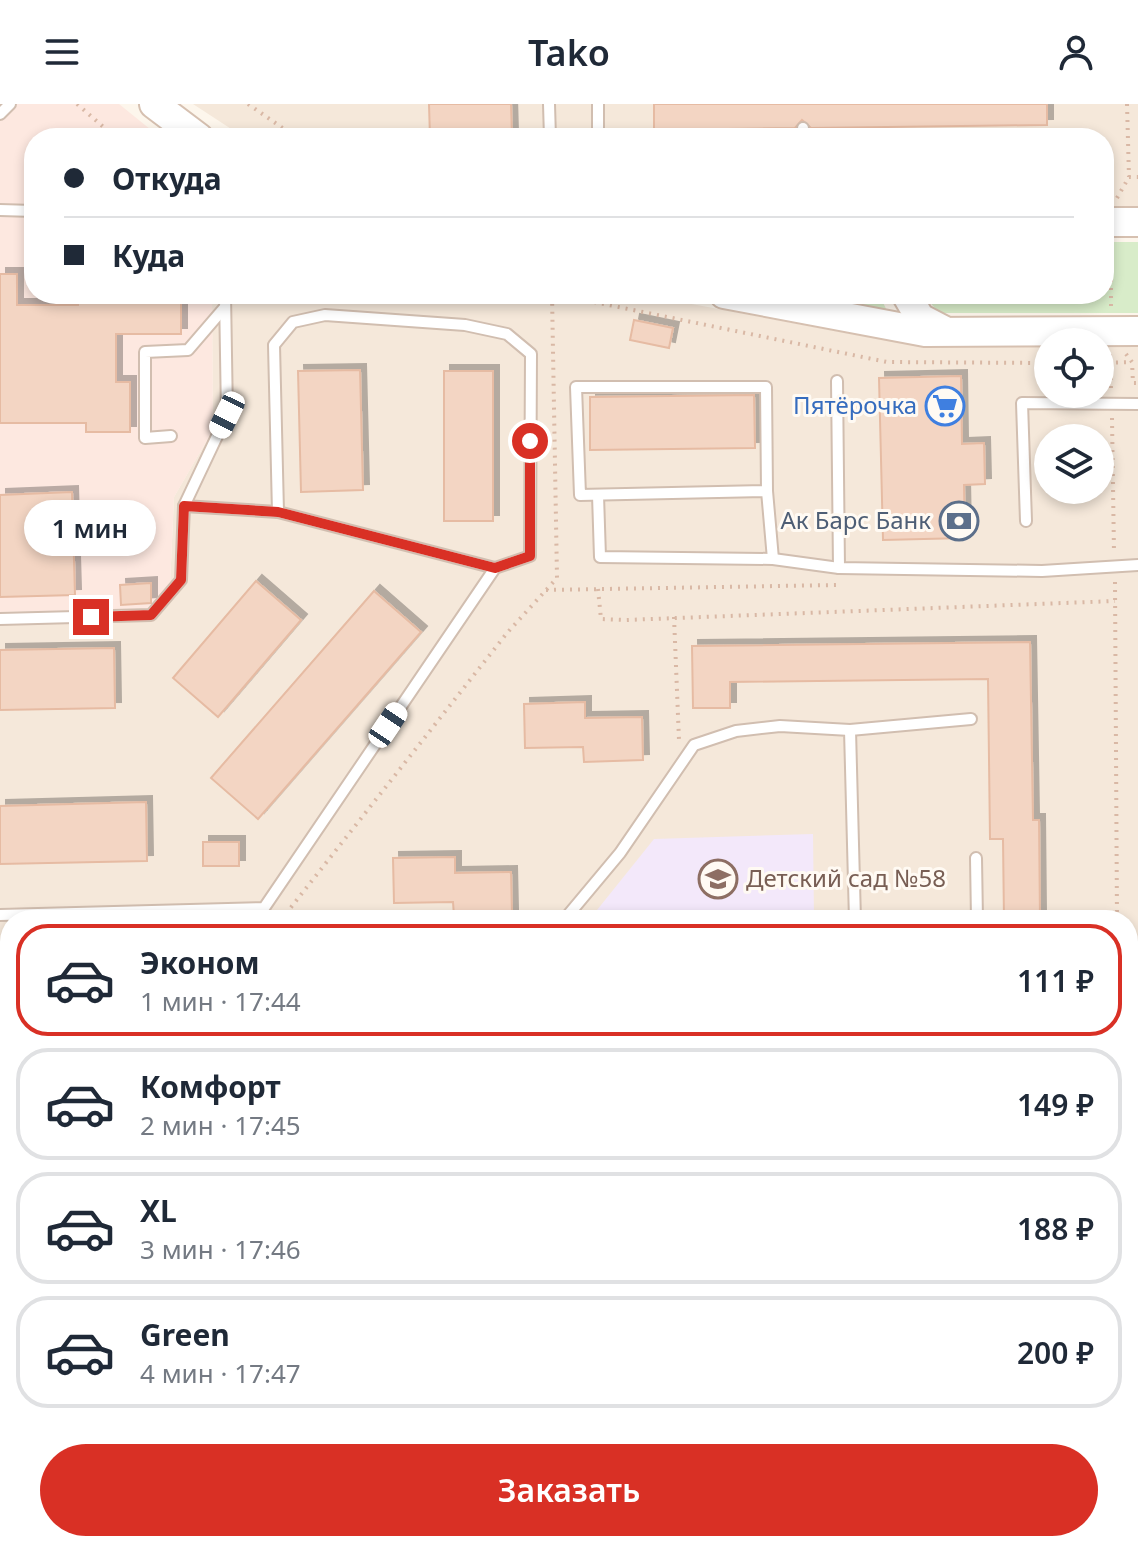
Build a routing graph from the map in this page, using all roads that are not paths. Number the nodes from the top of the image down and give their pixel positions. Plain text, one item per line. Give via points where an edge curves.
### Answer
1 (10, 104) edge
2 (154, 104) edge
3 (549, 104) edge
4 (598, 104) edge
5 (0, 114) edge
6 (186, 128) edge
7 (550, 128) edge
8 (598, 128) edge
9 (0, 210) edge
10 (24, 211) edge
11 (777, 304) edge
12 (910, 304) edge
13 (225, 307) joint
14 (1125, 331) edge
15 (963, 333) junction
16 (837, 381) dead end
17 (1138, 404) edge
18 (171, 436) dead end
19 (767, 491) junction
20 (598, 495) junction
21 (184, 506) junction
22 (278, 512) junction
23 (1026, 521) dead end
24 (773, 559) junction
25 (1138, 565) edge
26 (495, 568) junction
27 (839, 568) junction
28 (0, 619) edge
29 (971, 719) dead end
30 (850, 730) junction
31 (976, 858) dead end
32 (189, 910) edge
33 (572, 910) edge
34 (855, 910) edge
35 (977, 910) edge

1 - 5 lane
2 - 6 main road
3 - 7 lane
4 - 8 lane
9 - 10 lane
11 - 15 main road via 925,332
12 - 15 main road via 928,324
13 - 18 lane via 188,350 145,352 145,438
13 - 21 lane via 227,415
14 - 15 main road
16 - 27 lane
17 - 23 lane via 1022,403
19 - 20 lane
19 - 20 lane via 766,387 576,387 580,495
19 - 24 lane
20 - 24 lane via 600,557
21 - 22 lane
21 - 28 lane via 181,580 151,615
22 - 26 lane
22 - 26 lane via 274,345 293,322 325,315 465,325 507,334 531,354 530,556
24 - 27 lane
25 - 27 lane via 1042,571
26 - 32 lane via 264,908
29 - 30 lane
30 - 33 lane via 780,726 736,731 694,745 620,853
30 - 34 lane
31 - 35 lane

